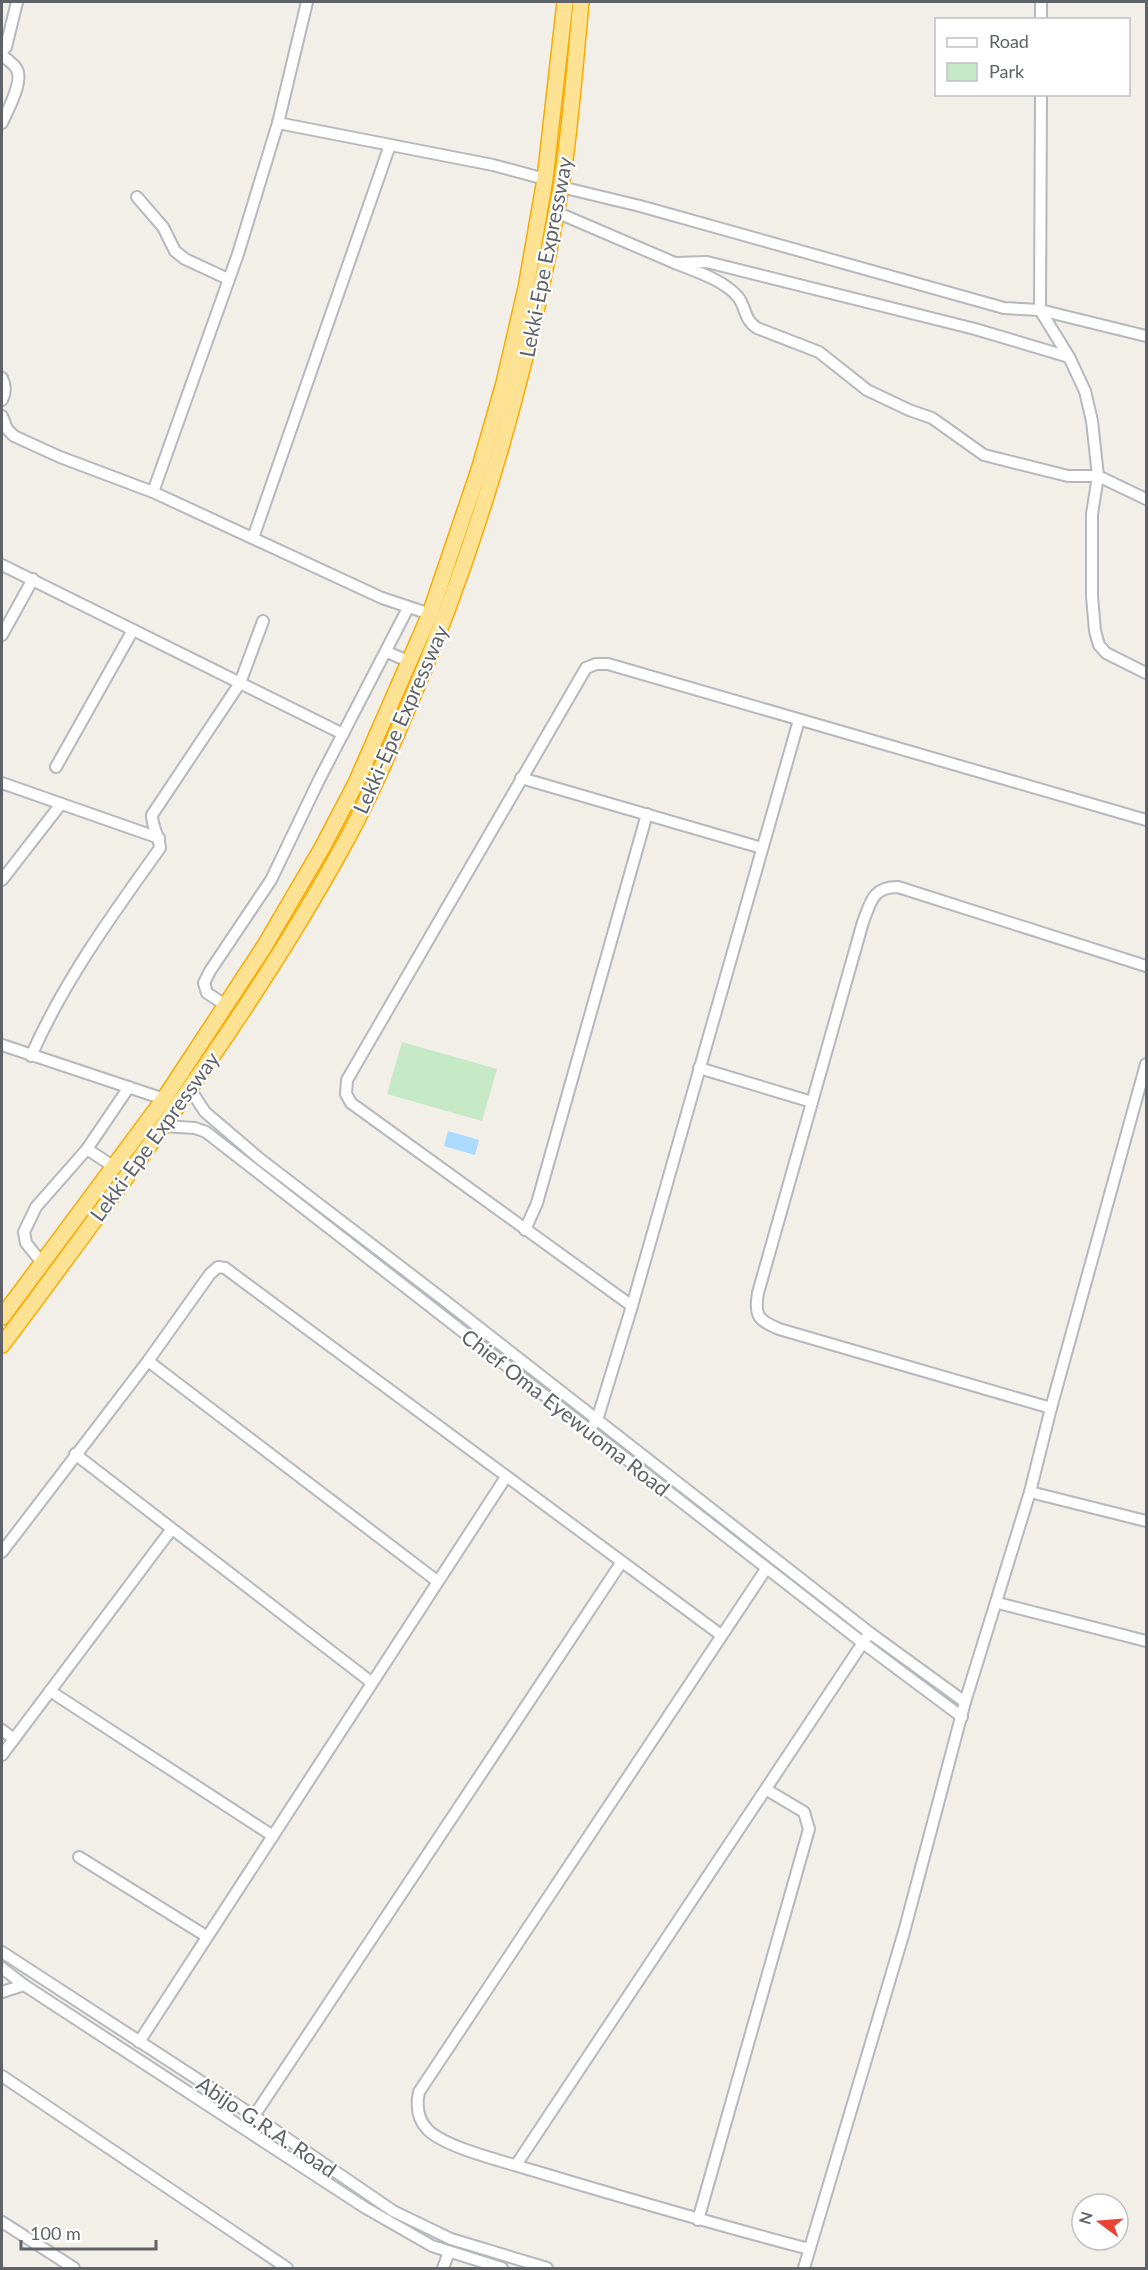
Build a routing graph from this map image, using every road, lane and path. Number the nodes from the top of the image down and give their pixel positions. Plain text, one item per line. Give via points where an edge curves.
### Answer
1 (16, 2) edge
2 (307, 2) edge
3 (565, 2) edge
4 (581, 2) edge
5 (1041, 2) edge
6 (1041, 18) edge
7 (2, 53) edge
8 (1041, 96) edge
9 (2, 123) edge
10 (278, 123) junction
11 (390, 145) junction
12 (545, 179) junction
13 (561, 187) junction
14 (136, 196) dead end
15 (556, 212) junction
16 (675, 263) junction
17 (228, 279) junction
18 (1040, 310) junction
19 (1146, 336) edge
20 (1069, 357) junction
21 (2, 378) edge
22 (2, 400) edge
23 (2, 416) edge
24 (1098, 476) junction
25 (153, 492) junction
26 (1146, 499) edge
27 (253, 538) junction
28 (2, 565) edge
29 (33, 579) junction
30 (408, 608) junction
31 (430, 614) junction
32 (263, 621) dead end
33 (133, 630) junction
34 (2, 635) edge
35 (387, 652) junction
36 (408, 661) junction
37 (1146, 672) edge
38 (240, 683) junction
39 (799, 720) junction
40 (343, 735) junction
41 (56, 767) dead end
42 (520, 777) junction
43 (2, 783) edge
44 (61, 804) junction
45 (647, 814) junction
46 (1146, 820) edge
47 (159, 838) junction
48 (762, 848) junction
49 (2, 880) edge
50 (1146, 966) edge
51 (227, 1006) junction
52 (2, 1045) edge
53 (31, 1056) junction
54 (1146, 1064) edge
55 (699, 1068) junction
56 (129, 1087) junction
57 (190, 1089) junction
58 (165, 1099) junction
59 (812, 1102) junction
60 (163, 1126) junction
61 (87, 1149) junction
62 (114, 1167) junction
63 (525, 1230) junction
64 (42, 1263) junction
65 (632, 1306) junction
66 (2, 1317) edge
67 (2, 1345) edge
68 (147, 1361) junction
69 (1051, 1408) junction
70 (597, 1420) junction
71 (590, 1430) junction
72 (75, 1454) junction
73 (506, 1477) junction
74 (1030, 1492) junction
75 (1146, 1521) edge
76 (171, 1530) junction
77 (2, 1552) edge
78 (621, 1563) junction
79 (766, 1569) junction
80 (437, 1581) junction
81 (998, 1603) junction
82 (870, 1633) junction
83 (721, 1635) junction
84 (1146, 1641) edge
85 (863, 1643) junction
86 (371, 1682) junction
87 (50, 1691) junction
88 (965, 1702) junction
89 (962, 1717) junction
90 (2, 1730) edge
91 (14, 1739) junction
92 (2, 1755) edge
93 (766, 1790) junction
94 (273, 1836) junction
95 (79, 1857) dead end
96 (206, 1936) junction
97 (2, 1952) edge
98 (2, 1971) edge
99 (24, 1985) junction
100 (2, 1992) edge
101 (139, 2042) junction
102 (2, 2076) edge
103 (254, 2116) junction
104 (516, 2165) junction
105 (698, 2220) junction
106 (2, 2222) edge
107 (809, 2249) junction
108 (449, 2252) junction
109 (74, 2268) edge
110 (287, 2268) edge
111 (443, 2268) edge
112 (502, 2268) edge
113 (547, 2268) edge
114 (804, 2268) edge

1 - 7 street
2 - 10 street
3 - 12 highway, Lekki-Epe Expressway
4 - 13 highway, Lekki-Epe Expressway
5 - 6 street
7 - 9 street via 19,76
8 - 18 street
10 - 11 street
10 - 17 street
11 - 12 street
11 - 27 street
12 - 31 highway, Lekki-Epe Expressway via 504,383 479,471
13 - 15 highway, Lekki-Epe Expressway
13 - 18 street via 1004,308
14 - 17 street via 163,227 175,251
15 - 16 street
15 - 57 highway, Lekki-Epe Expressway via 526,358 496,471 418,686 348,838 284,948
16 - 20 street via 707,262
16 - 24 street via 736,294 750,323 757,328 819,352 867,390 932,418 980,453 1068,476
17 - 25 street
18 - 19 street
18 - 20 street
20 - 24 street via 1085,391
21 - 22 street
23 - 25 street via 14,436
24 - 26 street
24 - 37 street via 1092,514 1095,631 1106,653
25 - 27 street
27 - 30 street
28 - 29 street
29 - 33 street
29 - 34 street
30 - 31 street
30 - 35 street
31 - 36 highway, Lekki-Epe Expressway
32 - 38 street
33 - 38 street
33 - 41 street
35 - 36 street
35 - 40 street
36 - 51 highway, Lekki-Epe Expressway via 356,783 322,848
38 - 40 street
38 - 47 street via 152,815 152,826
39 - 42 street via 608,664 596,664 585,668
39 - 46 street
39 - 48 street
40 - 51 street via 271,880 204,983 207,993
42 - 45 street
42 - 63 street via 347,1080 346,1094 351,1103
43 - 44 street
44 - 47 street
44 - 49 street
45 - 48 street
45 - 63 street via 537,1203
47 - 53 street via 160,848 92,944
48 - 55 street
50 - 59 street via 888,887 871,902 863,922
51 - 58 highway, Lekki-Epe Expressway
52 - 53 street
53 - 56 street
54 - 69 street
55 - 59 street
55 - 65 street
56 - 58 street
56 - 61 street
57 - 60 highway, Lekki-Epe Expressway
57 - 70 street, Chief Oma Eyewuoma Road via 205,1112 260,1159
58 - 62 highway, Lekki-Epe Expressway
59 - 69 street via 758,1293 759,1317 779,1329
60 - 67 highway, Lekki-Epe Expressway
60 - 71 street, Chief Oma Eyewuoma Road via 206,1132
61 - 62 street
61 - 64 street via 36,1207 24,1232 26,1243
62 - 64 highway, Lekki-Epe Expressway
63 - 65 street
64 - 66 highway, Lekki-Epe Expressway
65 - 70 street
68 - 72 street
68 - 73 street via 210,1274 218,1267 225,1268
68 - 80 street
69 - 74 street
70 - 71 street
70 - 82 street, Chief Oma Eyewuoma Road
71 - 79 street, Chief Oma Eyewuoma Road
72 - 76 street
72 - 77 street
73 - 78 street
73 - 80 street
74 - 75 street
74 - 81 street
76 - 86 street
76 - 87 street
78 - 83 street
78 - 103 street
79 - 83 street
79 - 85 street, Chief Oma Eyewuoma Road
80 - 86 street
81 - 84 street
81 - 88 street
82 - 85 street
82 - 88 street, Chief Oma Eyewuoma Road
83 - 104 street via 419,2092 416,2104 428,2129 444,2140
85 - 89 street, Chief Oma Eyewuoma Road
85 - 93 street
86 - 94 street
87 - 91 street
87 - 94 street
88 - 89 street
89 - 107 street via 904,1932
90 - 91 street
91 - 92 street
93 - 104 street
93 - 105 street via 804,1812 809,1829
94 - 96 street
95 - 96 street
96 - 101 street
97 - 101 street, Abijo G.R.A. Road
98 - 99 street, Abijo G.R.A. Road
99 - 100 street
99 - 108 street, Abijo G.R.A. Road via 364,2207
101 - 103 street, Abijo G.R.A. Road
102 - 110 street
103 - 113 street, Abijo G.R.A. Road via 393,2211 425,2228
104 - 105 street
105 - 107 street
106 - 109 street
107 - 114 street
108 - 111 street
108 - 112 street, Abijo G.R.A. Road

